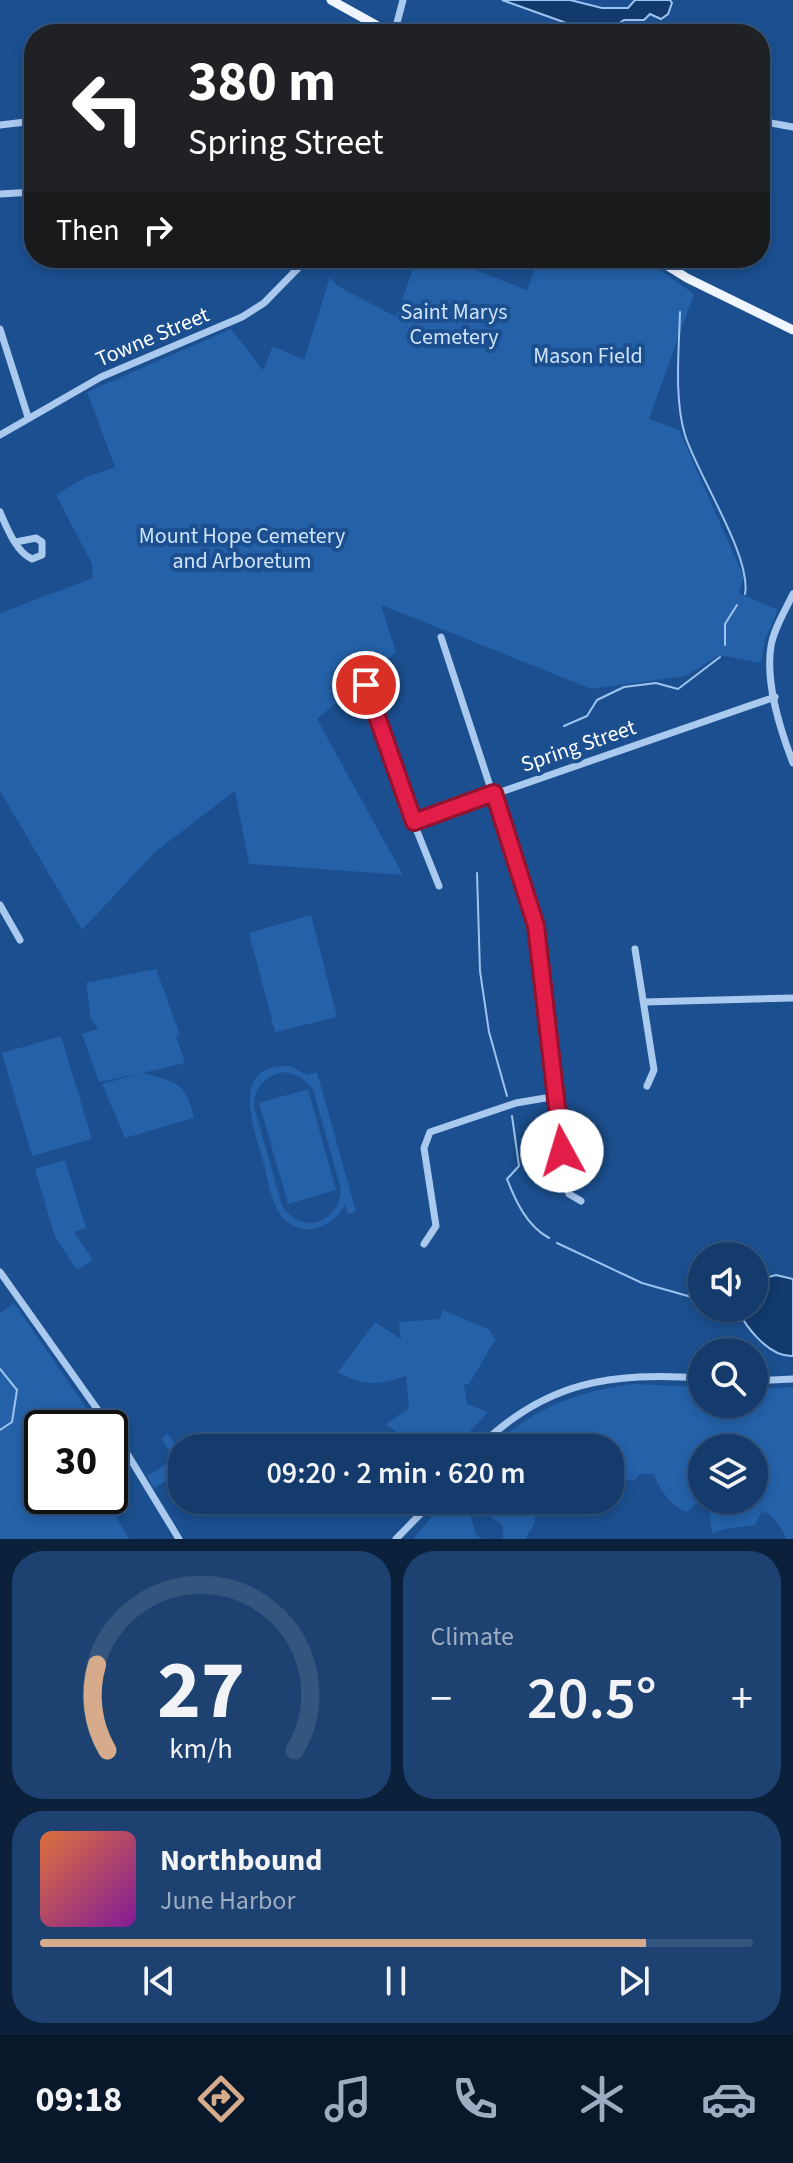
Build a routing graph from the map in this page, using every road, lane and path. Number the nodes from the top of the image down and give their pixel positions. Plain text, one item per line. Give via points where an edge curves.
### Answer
1 (331, 0) edge
2 (403, 0) edge
3 (375, 24) edge
4 (396, 24) edge
5 (24, 122) edge
6 (770, 123) edge
7 (0, 125) edge
8 (793, 127) edge
9 (24, 193) edge
10 (0, 194) edge
11 (299, 268) edge
12 (671, 268) edge
13 (0, 329) edge
14 (793, 330) edge
15 (28, 417) junction
16 (0, 435) edge
17 (0, 512) edge
18 (16, 542) dead end
19 (793, 594) edge
20 (441, 637) dead end
21 (366, 685) dead end
22 (775, 697) junction
23 (793, 763) edge
24 (494, 793) junction
25 (414, 822) junction
26 (439, 886) dead end
27 (0, 905) edge
28 (20, 940) dead end
29 (635, 949) dead end
30 (793, 998) edge
31 (645, 1002) junction
32 (647, 1086) dead end
33 (557, 1096) junction
34 (581, 1201) dead end
35 (424, 1244) dead end
36 (0, 1272) edge
37 (688, 1378) edge
38 (793, 1379) edge
39 (768, 1380) edge
40 (495, 1434) edge
41 (420, 1514) edge
42 (179, 1539) edge
43 (396, 1539) edge

1 - 3 main road
2 - 4 street
5 - 7 street
6 - 8 street
9 - 10 street
11 - 15 street, Towne Street via 242,317 101,377
12 - 14 main road
13 - 15 street
15 - 16 street, Towne Street
17 - 18 street
19 - 22 street via 771,645
20 - 24 street
21 - 25 street
22 - 23 street
22 - 24 street, Spring Street
24 - 25 street, Spring Street
24 - 33 street via 536,926
25 - 26 street
27 - 28 street
29 - 31 street
30 - 31 street
31 - 32 street via 654,1070
33 - 34 street via 565,1179 569,1194
33 - 35 street via 516,1103 430,1132 424,1148 436,1226
36 - 42 street via 117,1437
37 - 40 street via 624,1377 574,1388 519,1414
38 - 39 street
41 - 43 street

